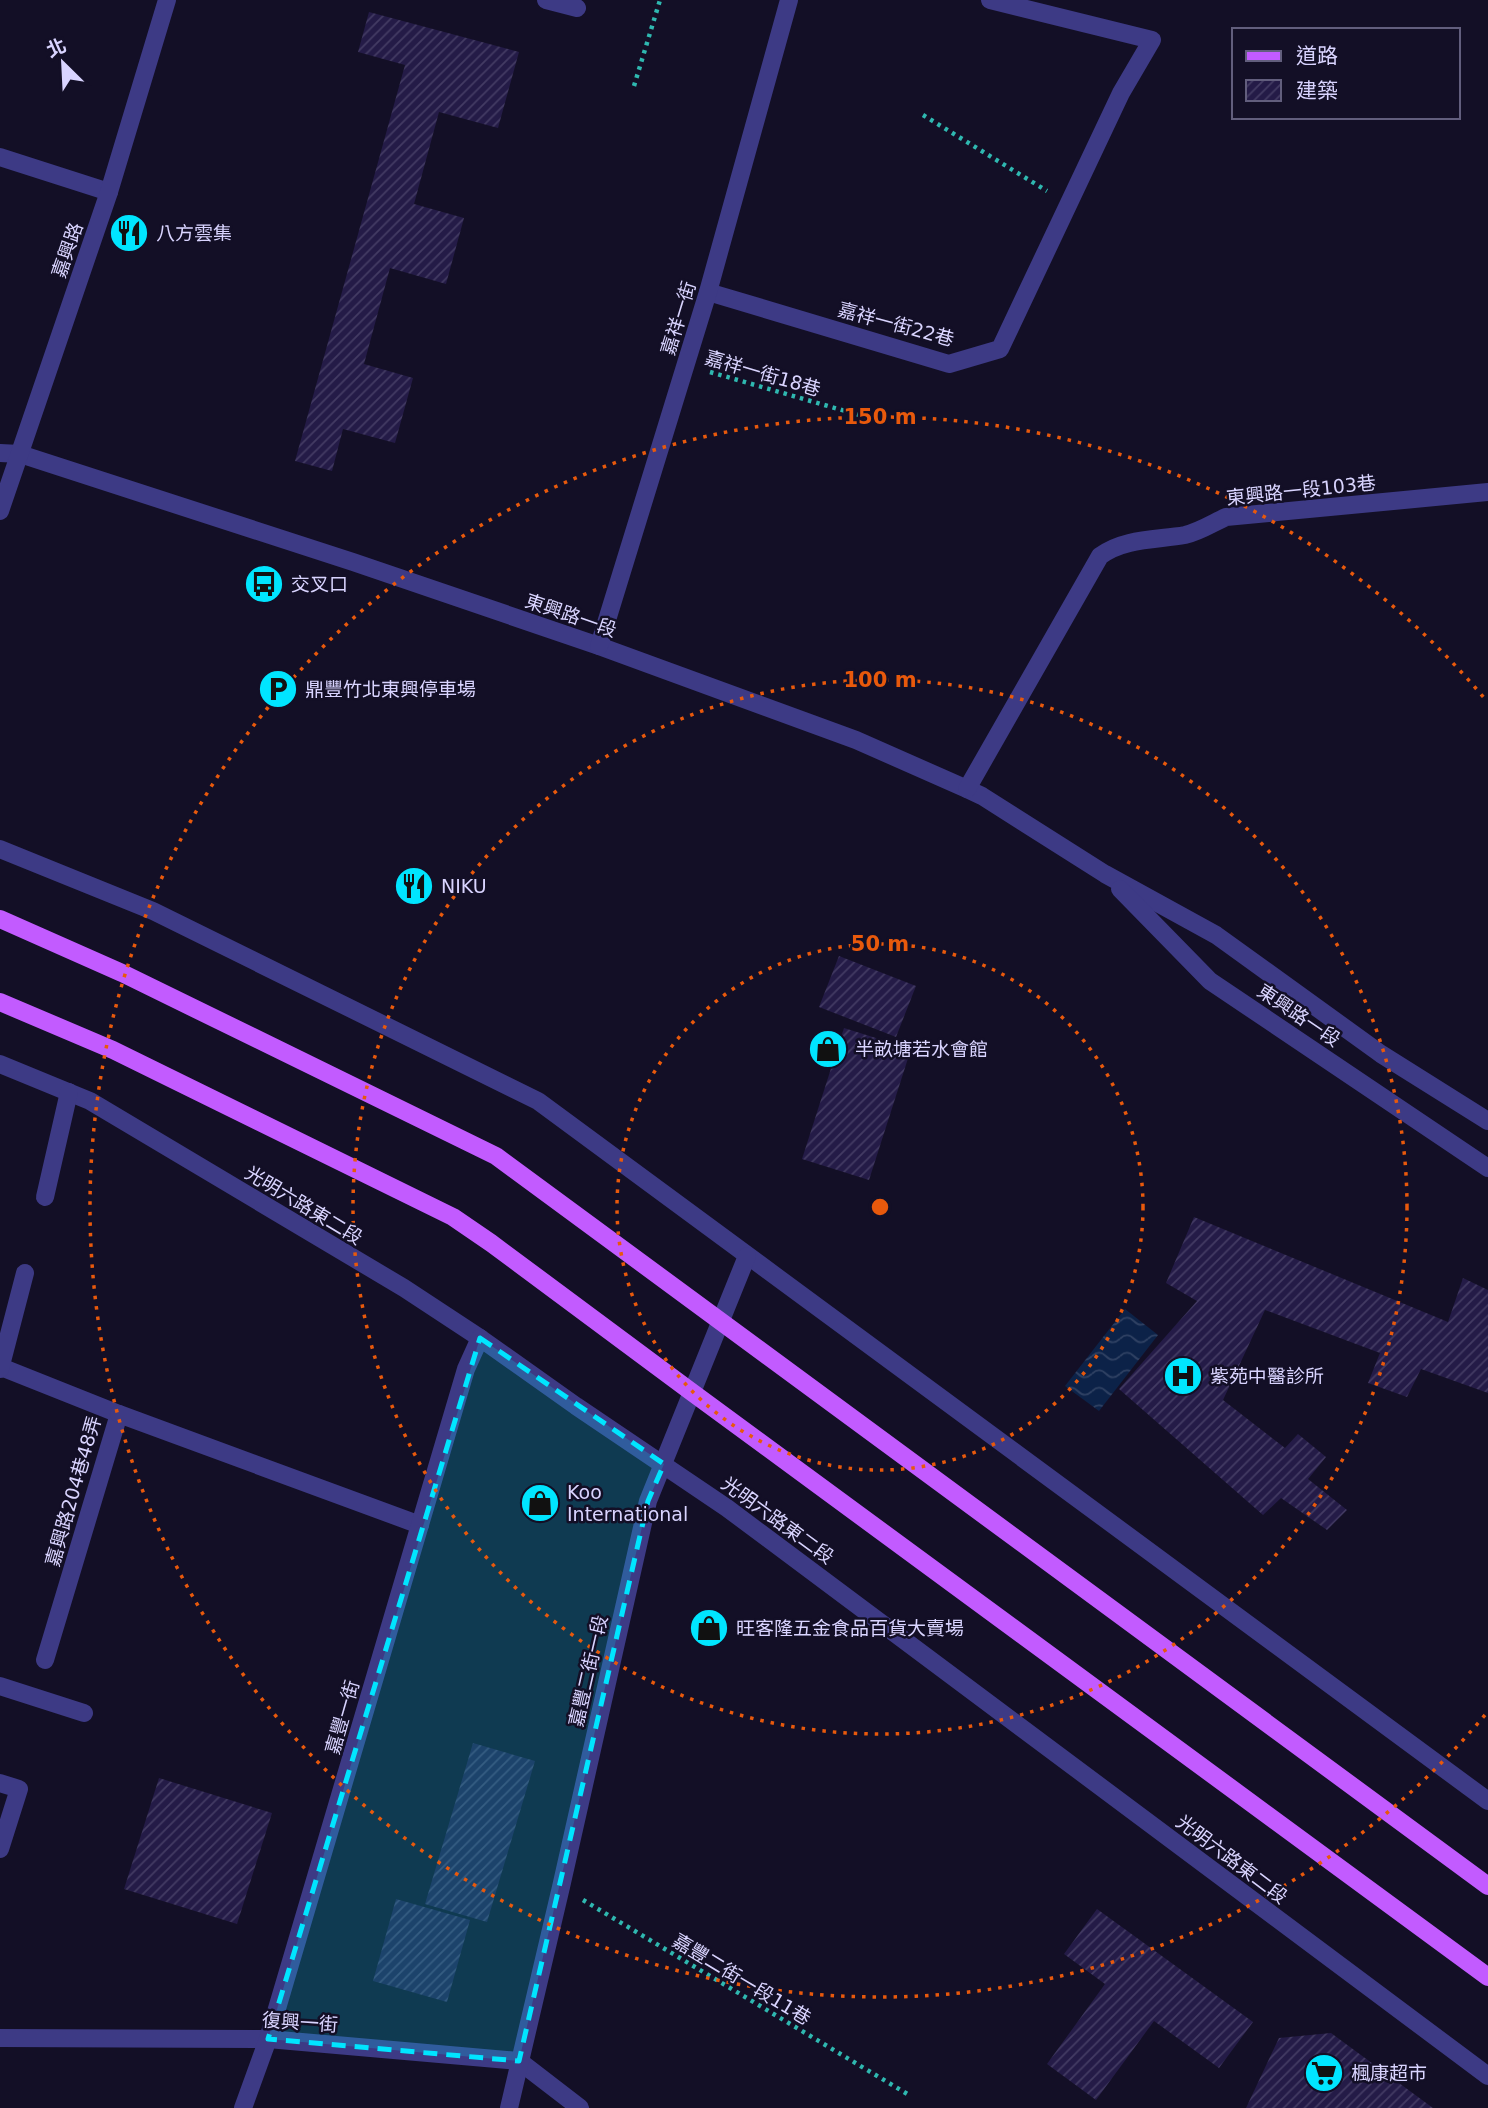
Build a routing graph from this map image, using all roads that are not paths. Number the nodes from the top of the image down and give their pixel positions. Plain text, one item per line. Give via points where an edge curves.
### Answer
1 (167, 0) edge
2 (546, 0) edge
3 (789, 0) edge
4 (990, 0) edge
5 (577, 8) dead end
6 (0, 158) edge
7 (109, 192) junction
8 (708, 292) junction
9 (0, 453) edge
10 (20, 454) junction
11 (1488, 492) edge
12 (0, 511) edge
13 (598, 646) junction
14 (967, 789) junction
15 (0, 849) edge
16 (1105, 874) junction
17 (0, 919) edge
18 (0, 1002) edge
19 (0, 1064) edge
20 (69, 1092) junction
21 (1488, 1121) edge
22 (1488, 1168) edge
23 (46, 1197) dead end
24 (747, 1255) junction
25 (25, 1273) dead end
26 (720, 1321) junction
27 (480, 1338) junction
28 (0, 1368) edge
29 (693, 1394) junction
30 (119, 1414) junction
31 (664, 1464) junction
32 (421, 1525) junction
33 (45, 1660) dead end
34 (0, 1686) edge
35 (84, 1713) dead end
36 (0, 1783) edge
37 (1488, 1801) edge
38 (0, 1849) edge
39 (1488, 1886) edge
40 (1488, 1977) edge
41 (0, 2038) edge
42 (268, 2039) junction
43 (519, 2061) junction
44 (1488, 2076) edge
45 (243, 2108) edge
46 (509, 2108) edge
47 (580, 2108) edge

1 - 7 street, 嘉興路
2 - 5 street
3 - 8 street, 嘉祥一街
4 - 8 street, 嘉祥一街22巷 via 1152,40 1121,93 1000,349 949,364
6 - 7 street
7 - 10 street, 嘉興路
8 - 13 street, 嘉祥一街
9 - 10 street, 東興路一段
10 - 12 street, 嘉興路
10 - 13 street, 東興路一段
11 - 14 street, 東興路一段103巷 via 1226,517 1189,534 1110,548 1100,556
13 - 14 street, 東興路一段 via 856,740
14 - 16 street, 東興路一段
15 - 24 street via 153,911 538,1101
16 - 21 street, 東興路一段 via 1216,935 1381,1054
16 - 22 street, 東興路一段 via 1210,981
17 - 26 main road via 122,973 496,1156
18 - 29 main road via 113,1050 453,1217
19 - 20 street, 光明六路東二段
20 - 23 street
20 - 27 street, 光明六路東二段 via 381,1274
24 - 26 street, 嘉豐二街一段
24 - 37 street
25 - 28 street
26 - 29 street, 嘉豐二街一段
26 - 39 main road
27 - 31 street, 光明六路東二段
27 - 32 street, 嘉豐一街 via 466,1369
28 - 30 street, 嘉興路204巷48弄
29 - 31 street, 嘉豐二街一段
29 - 40 main road
30 - 32 street
30 - 33 street, 嘉興路204巷48弄
31 - 43 street, 嘉豐二街一段 via 648,1501
31 - 44 street, 光明六路東二段
32 - 42 street, 嘉豐一街
34 - 35 street
36 - 38 street via 19,1789
41 - 42 street, 復興一街
42 - 43 street, 復興一街
42 - 45 street, 嘉豐一街
43 - 46 street, 嘉豐二街一段
43 - 47 street

